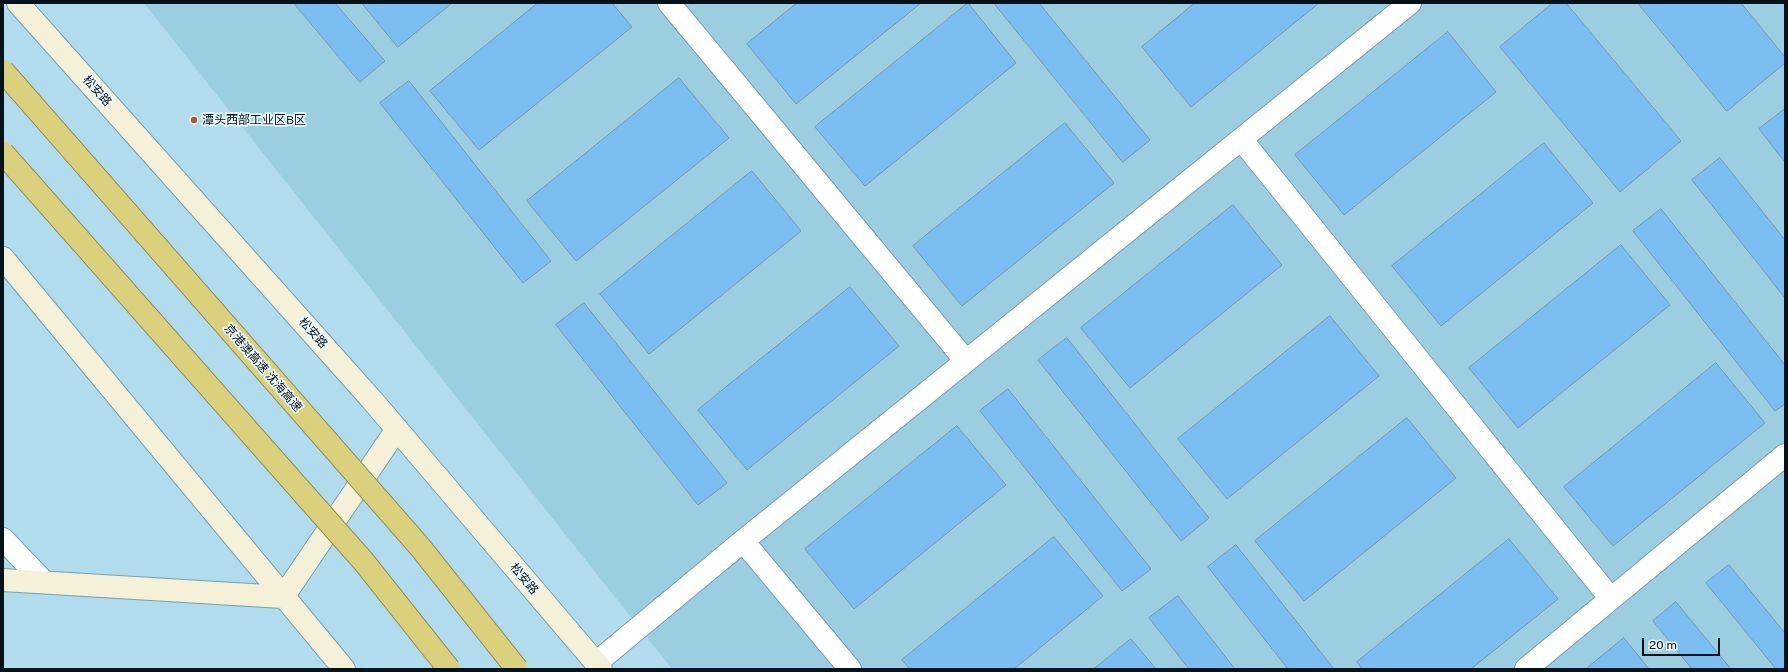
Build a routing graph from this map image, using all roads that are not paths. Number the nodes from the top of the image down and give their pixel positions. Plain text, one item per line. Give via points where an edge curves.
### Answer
1 (18, 3) edge
2 (669, 3) edge
3 (1410, 3) edge
4 (3, 71) edge
5 (1241, 139) junction
6 (3, 153) edge
7 (3, 258) edge
8 (966, 361) junction
9 (397, 429) junction
10 (1785, 455) edge
11 (3, 539) edge
12 (743, 541) junction
13 (3, 580) edge
14 (44, 582) junction
15 (282, 597) junction
16 (1610, 599) junction
17 (598, 666) edge
18 (344, 669) edge
19 (449, 669) edge
20 (517, 669) edge
21 (850, 669) edge
22 (1526, 669) edge

1 - 9 main road, 松安路
2 - 8 street
3 - 5 street
4 - 20 highway, 京港澳高速 沈海高速, bridge via 420,547
5 - 8 street
5 - 16 street
6 - 19 highway, bridge via 364,562
7 - 15 main road
8 - 12 street
9 - 15 main road
9 - 17 main road, 松安路
10 - 16 street
11 - 14 street
12 - 17 street
12 - 21 street
13 - 14 main road
14 - 15 main road
15 - 18 main road
16 - 22 street

